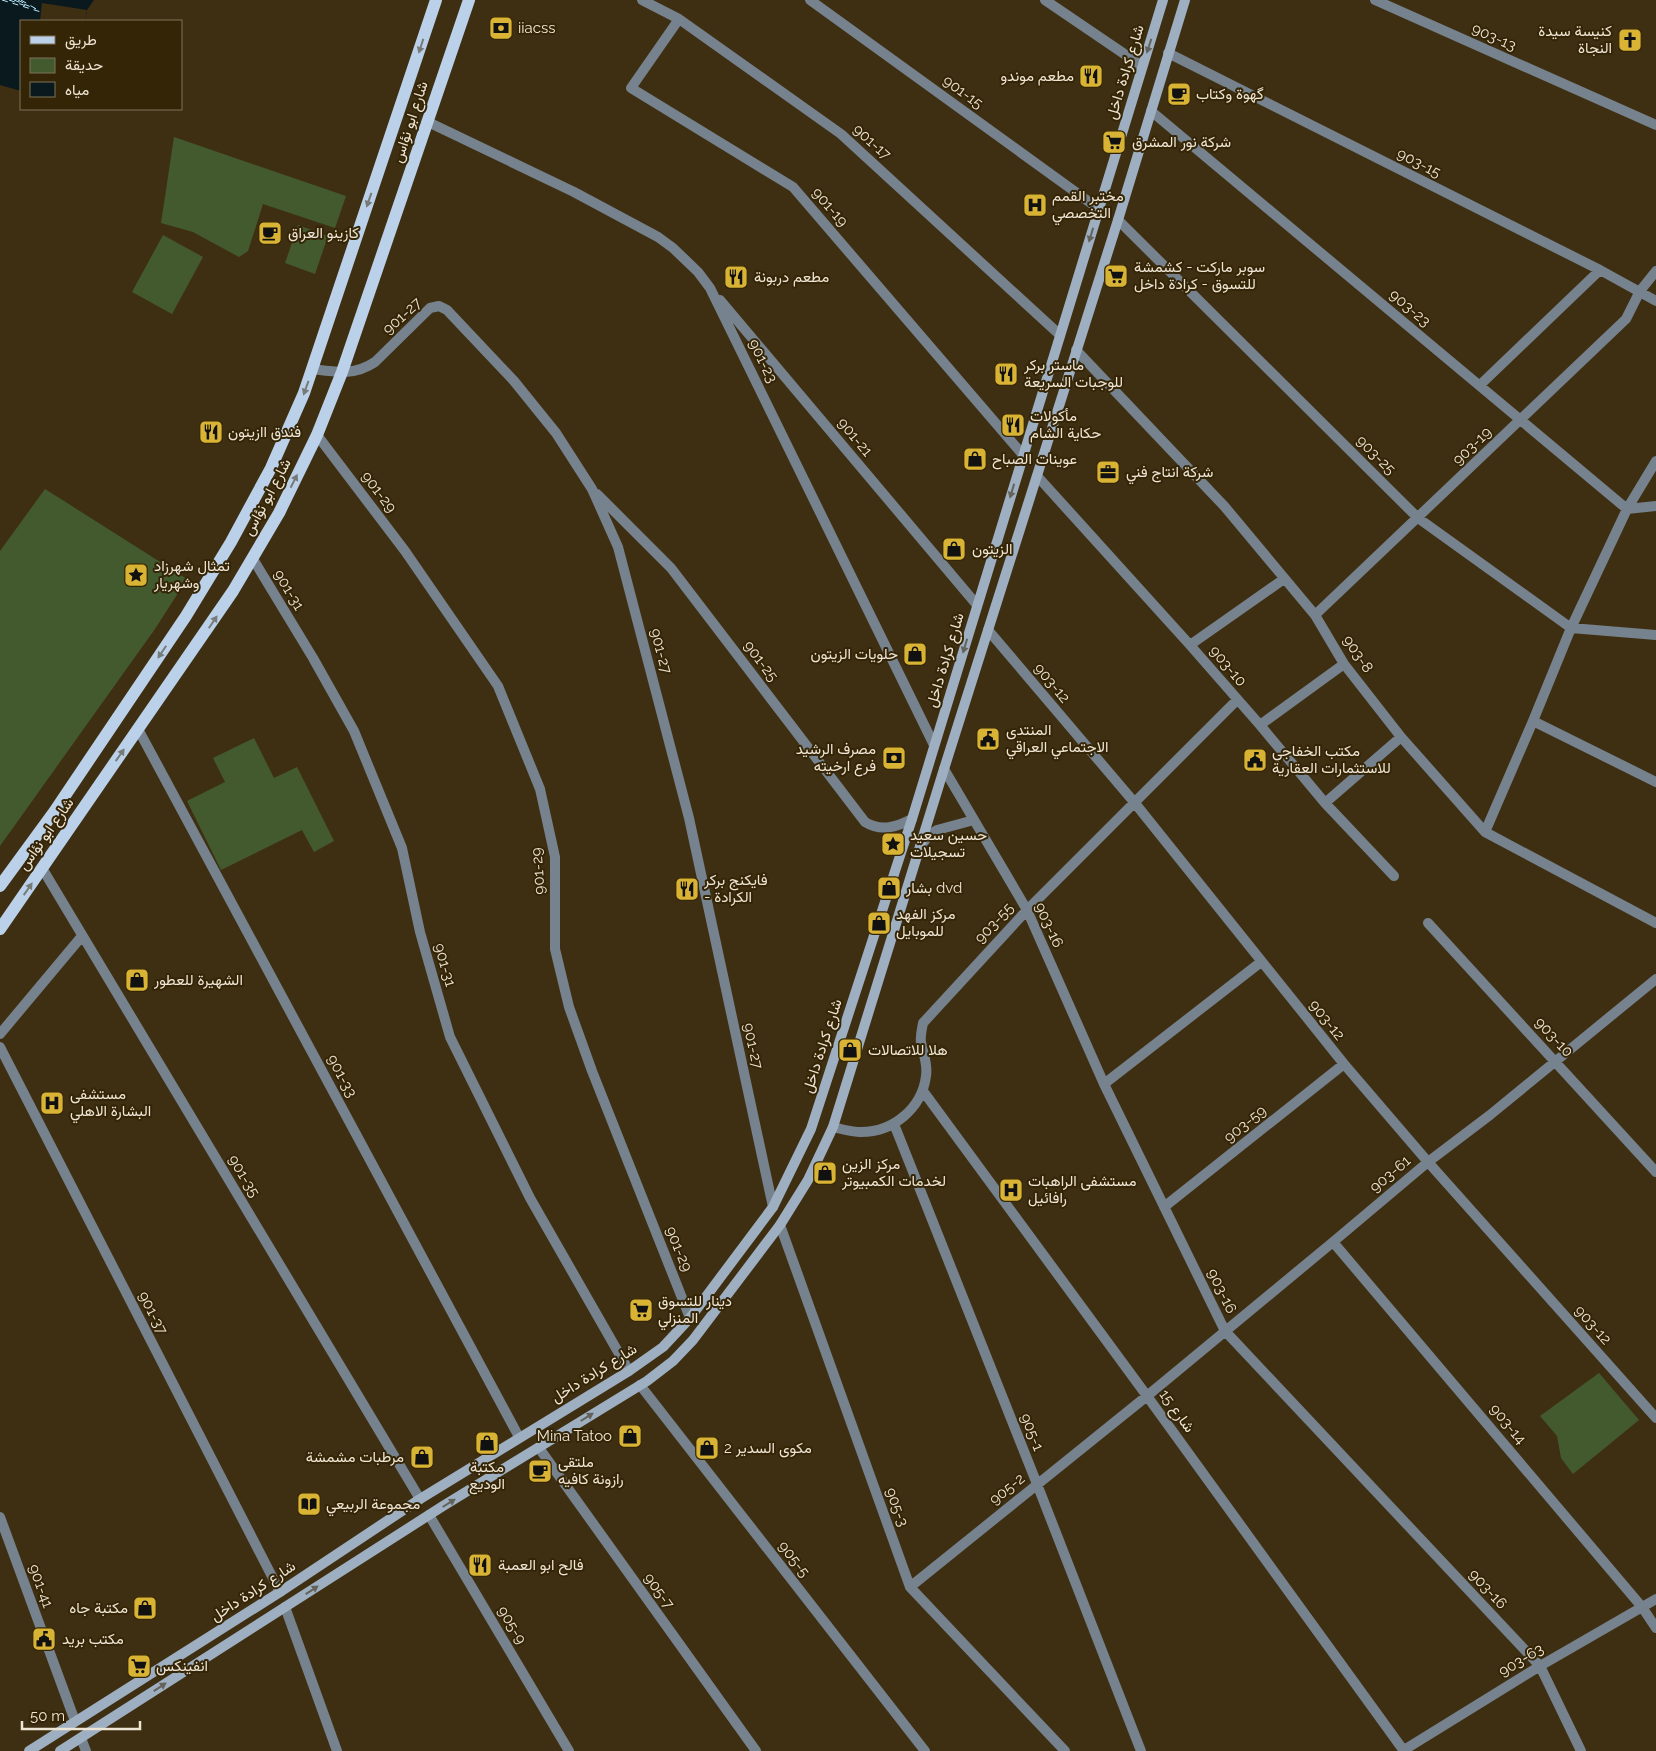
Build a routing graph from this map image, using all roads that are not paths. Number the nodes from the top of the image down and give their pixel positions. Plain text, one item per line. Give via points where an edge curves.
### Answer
1 (436, 0) edge
2 (469, 0) edge
3 (642, 0) edge
4 (810, 0) edge
5 (1045, 0) edge
6 (1163, 0) edge
7 (1185, 0) edge
8 (1375, 0) edge
9 (679, 19) junction
10 (1168, 53) junction
11 (1142, 66) junction
12 (1151, 111) junction
13 (428, 122) junction
14 (1656, 125) edge
15 (1099, 209) junction
16 (1118, 220) junction
17 (1600, 270) junction
18 (1656, 271) edge
19 (710, 288) junction
20 (1640, 291) junction
21 (1656, 301) edge
22 (1060, 334) junction
23 (1076, 350) junction
24 (312, 370) junction
25 (342, 372) junction
26 (1480, 385) junction
27 (1520, 420) junction
28 (317, 435) junction
29 (1023, 454) junction
30 (1656, 461) edge
31 (1038, 477) junction
32 (592, 489) junction
33 (1656, 506) edge
34 (1627, 509) junction
35 (1418, 518) junction
36 (253, 559) junction
37 (1284, 579) junction
38 (977, 605) junction
39 (1315, 615) junction
40 (1571, 628) junction
41 (988, 630) junction
42 (1656, 635) edge
43 (1190, 645) junction
44 (1344, 664) junction
45 (1237, 700) junction
46 (1533, 721) junction
47 (1260, 725) junction
48 (138, 729) junction
49 (1400, 737) junction
50 (934, 745) junction
51 (944, 769) junction
52 (1656, 782) edge
53 (1134, 802) junction
54 (1325, 803) junction
55 (912, 819) junction
56 (974, 820) junction
57 (1485, 832) junction
58 (920, 848) junction
59 (42, 868) junction
60 (1394, 876) dead end
61 (0, 886) edge
62 (1027, 910) junction
63 (1428, 923) dead end
64 (1656, 923) edge
65 (0, 929) edge
66 (82, 936) junction
67 (1261, 962) junction
68 (1656, 979) edge
69 (0, 1034) edge
70 (0, 1047) edge
71 (1556, 1062) junction
72 (1344, 1064) junction
73 (1104, 1084) junction
74 (922, 1091) junction
75 (894, 1124) junction
76 (833, 1127) junction
77 (1428, 1162) junction
78 (1656, 1172) edge
79 (773, 1207) junction
80 (1164, 1207) junction
81 (780, 1225) junction
82 (1333, 1242) junction
83 (690, 1318) junction
84 (1225, 1331) junction
85 (629, 1371) junction
86 (640, 1385) junction
87 (1147, 1396) junction
88 (1656, 1418) edge
89 (519, 1437) junction
90 (538, 1448) junction
91 (1037, 1484) junction
92 (420, 1499) junction
93 (429, 1515) junction
94 (0, 1517) edge
95 (910, 1587) junction
96 (280, 1592) junction
97 (1656, 1599) edge
98 (285, 1607) junction
99 (1642, 1607) junction
100 (1656, 1628) edge
101 (1540, 1666) junction
102 (75, 1721) junction
103 (81, 1738) junction
104 (28, 1751) edge
105 (60, 1751) edge
106 (86, 1751) edge
107 (337, 1751) edge
108 (569, 1751) edge
109 (756, 1751) edge
110 (925, 1751) edge
111 (1065, 1751) edge
112 (1141, 1751) edge
113 (1404, 1751) edge
114 (1580, 1751) edge

1 -> 24 main road, شارع ابو نؤاس
2 - 13 main road, شارع ابو نؤاس
3 - 9 street, 901-17
4 - 15 street, 901-15
5 - 11 street
6 -> 11 main road, شارع كرادة داخل
7 - 10 main road, شارع كرادة داخل
8 - 14 street, 903-13
9 - 22 street, 901-17 via 841,134
9 - 29 street, 901-19 via 631,88 793,187
10 - 12 main road, شارع كرادة داخل
10 - 17 street, 903-15
11 - 15 main road, شارع كرادة داخل
12 - 16 main road, شارع كرادة داخل
12 - 26 street, 903-23
13 - 19 street, 901-23 via 574,192 658,237 698,272
13 - 25 main road, شارع ابو نؤاس
15 -> 22 main road, شارع كرادة داخل
16 - 23 main road, شارع كرادة داخل
16 - 35 street, 903-25
17 - 20 street, 903-15
17 - 26 street
18 - 20 street, 903-19
19 - 38 street, 901-21
19 - 50 street, 901-23
20 - 21 street, 903-15
20 - 27 street, 903-19 via 1626,319
22 - 29 main road, شارع كرادة داخل
23 - 31 main road, شارع كرادة داخل
23 - 37 street, 903-8 via 1225,507
24 - 25 street, 901-27
24 -> 61 main road, شارع ابو نؤاس via 271,468 209,579 54,812
25 - 28 main road, شارع ابو نؤاس
25 - 32 street, 901-27 via 365,369 430,308 439,306 447,310 514,381 556,433
26 - 27 street, 903-23
27 - 34 street, 903-23
27 - 35 street, 903-19
36 -> 28 main road, شارع ابو نؤاس
28 - 83 street, 901-29 via 405,551 498,686 540,789 549,828 555,858 555,949 569,1007
29 -> 38 main road, شارع كرادة داخل
30 - 34 street
31 - 41 main road, شارع كرادة داخل
31 - 43 street, 903-10
32 - 55 street, 901-25 via 671,568 865,822 890,828
32 - 79 street, 901-27 via 618,547 689,818
33 - 34 street
34 - 40 street
35 - 39 street, 903-19
35 - 40 street, 903-25
48 -> 36 main road, شارع ابو نؤاس
36 - 85 street, 901-31 via 354,731 399,839 420,932 450,1037 530,1198
37 - 39 street, 903-8
37 - 43 street
38 -> 50 main road, شارع كرادة داخل
39 - 44 street, 903-8
40 - 42 street
40 - 46 street
41 - 51 main road, شارع كرادة داخل
41 - 53 street, 903-12
43 - 45 street, 903-10
44 - 47 street
44 - 49 street, 903-8
45 - 47 street, 903-10
45 - 53 street, 903-55
46 - 52 street
46 - 57 street
47 - 54 street, 903-10
59 -> 48 main road, شارع ابو نؤاس
48 - 89 street, 901-33
49 - 54 street
49 - 57 street, 903-8
50 - 55 main road, شارع كرادة داخل
51 - 56 street, 903-16
51 - 58 main road, شارع كرادة داخل
53 - 62 street, 903-55
53 - 67 street, 903-12
54 - 60 street, 903-10
55 - 79 main road, شارع كرادة داخل via 811,1129
56 - 58 street via 937,830
56 - 62 street, 903-16
57 - 64 street, 903-8
58 - 76 main road, شارع كرادة داخل
65 -> 59 main road, شارع ابو نؤاس
59 - 66 street, 901-35
62 - 73 street, 903-16
62 - 74 street, 903-55 via 923,1023 921,1042 926,1058 926,1075
63 - 71 street, 903-10
66 - 69 street
66 - 92 street, 901-35
67 - 72 street, 903-12
67 - 73 street
68 - 71 street, 903-61
70 - 96 street, 901-37
71 - 77 street, 903-61
71 - 78 street, 903-10
72 - 77 street, 903-12
72 - 80 street, 903-59
73 - 80 street, 903-16
74 - 75 street, 903-55 via 911,1110
74 - 87 street, شارع 15
75 - 76 street, 903-55 via 876,1131 859,1132
75 - 91 street, 905-1
76 - 81 main road, شارع كرادة داخل via 808,1180
77 - 82 street, 903-61
77 - 88 street, 903-12
79 - 83 main road, شارع كرادة داخل
80 - 84 street, 903-16
81 - 86 main road, شارع كرادة داخل via 693,1340 673,1361
81 - 95 street, 905-3
82 - 84 street, 903-61
82 - 99 street, 903-14
83 - 85 main road, شارع كرادة داخل via 663,1347
84 - 87 street, 903-61
84 - 101 street, 903-16
85 - 89 main road, شارع كرادة داخل
90 -> 86 main road, شارع كرادة داخل
86 - 110 street, 905-5
87 - 91 street, 905-2
87 - 113 street, شارع 15
89 - 92 main road, شارع كرادة داخل
93 -> 90 main road, شارع كرادة داخل
90 - 109 street, 905-7
91 - 95 street, 905-2
91 - 112 street, 905-1
92 - 96 main road, شارع كرادة داخل
98 -> 93 main road, شارع كرادة داخل
93 - 108 street, 905-9
94 - 102 street, 901-41
95 - 111 street, 905-3
96 - 102 main road, شارع كرادة داخل
97 - 99 street, 903-63
103 -> 98 main road, شارع كرادة داخل
98 - 107 street
99 - 100 street, 903-14
99 - 101 street, 903-63
101 - 113 street, 903-63
101 - 114 street, 903-16
102 - 104 main road, شارع كرادة داخل
103 - 105 main road, شارع كرادة داخل
103 - 106 street

